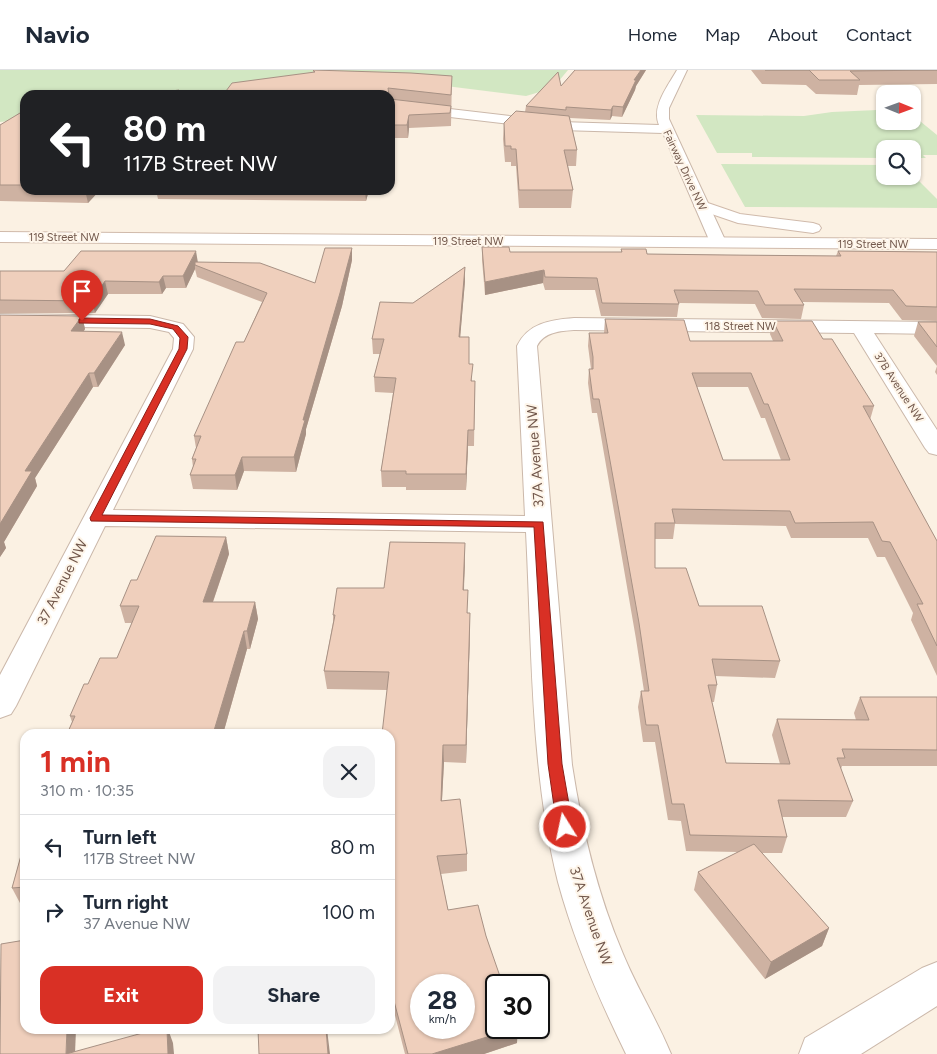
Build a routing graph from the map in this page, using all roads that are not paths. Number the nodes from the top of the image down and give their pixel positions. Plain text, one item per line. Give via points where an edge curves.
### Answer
1 (682, 70) edge
2 (395, 107) edge
3 (666, 129) junction
4 (702, 206) junction
5 (0, 223) edge
6 (822, 230) junction
7 (937, 231) edge
8 (715, 236) junction
9 (0, 237) edge
10 (937, 244) edge
11 (0, 320) edge
12 (860, 327) junction
13 (937, 328) edge
14 (544, 329) joint
15 (937, 448) edge
16 (95, 518) junction
17 (540, 524) junction
18 (0, 706) edge
19 (937, 982) edge
20 (649, 1054) edge
21 (821, 1054) edge

1 - 3 street, Fairway Drive NW via 663,108
2 - 3 street via 560,126
3 - 4 street, Fairway Drive NW
4 - 6 street via 749,220
4 - 8 street, Fairway Drive NW
5 - 8 street, 119 Street NW
6 - 7 street, 119 Street NW
6 - 8 street, 119 Street NW
8 - 9 street, 119 Street NW
8 - 10 street, 119 Street NW
11 - 16 street, 37 Avenue NW via 150,322 176,328 184,337 183,349
12 - 13 street, 118 Street NW
12 - 14 street, 118 Street NW via 574,324
12 - 15 street, 37B Avenue NW
14 - 17 street, 37A Avenue NW via 529,340 527,346
16 - 17 street
16 - 18 street, 37 Avenue NW
17 - 20 street, 37A Avenue NW via 555,764 569,848 587,911 618,992
19 - 21 street

